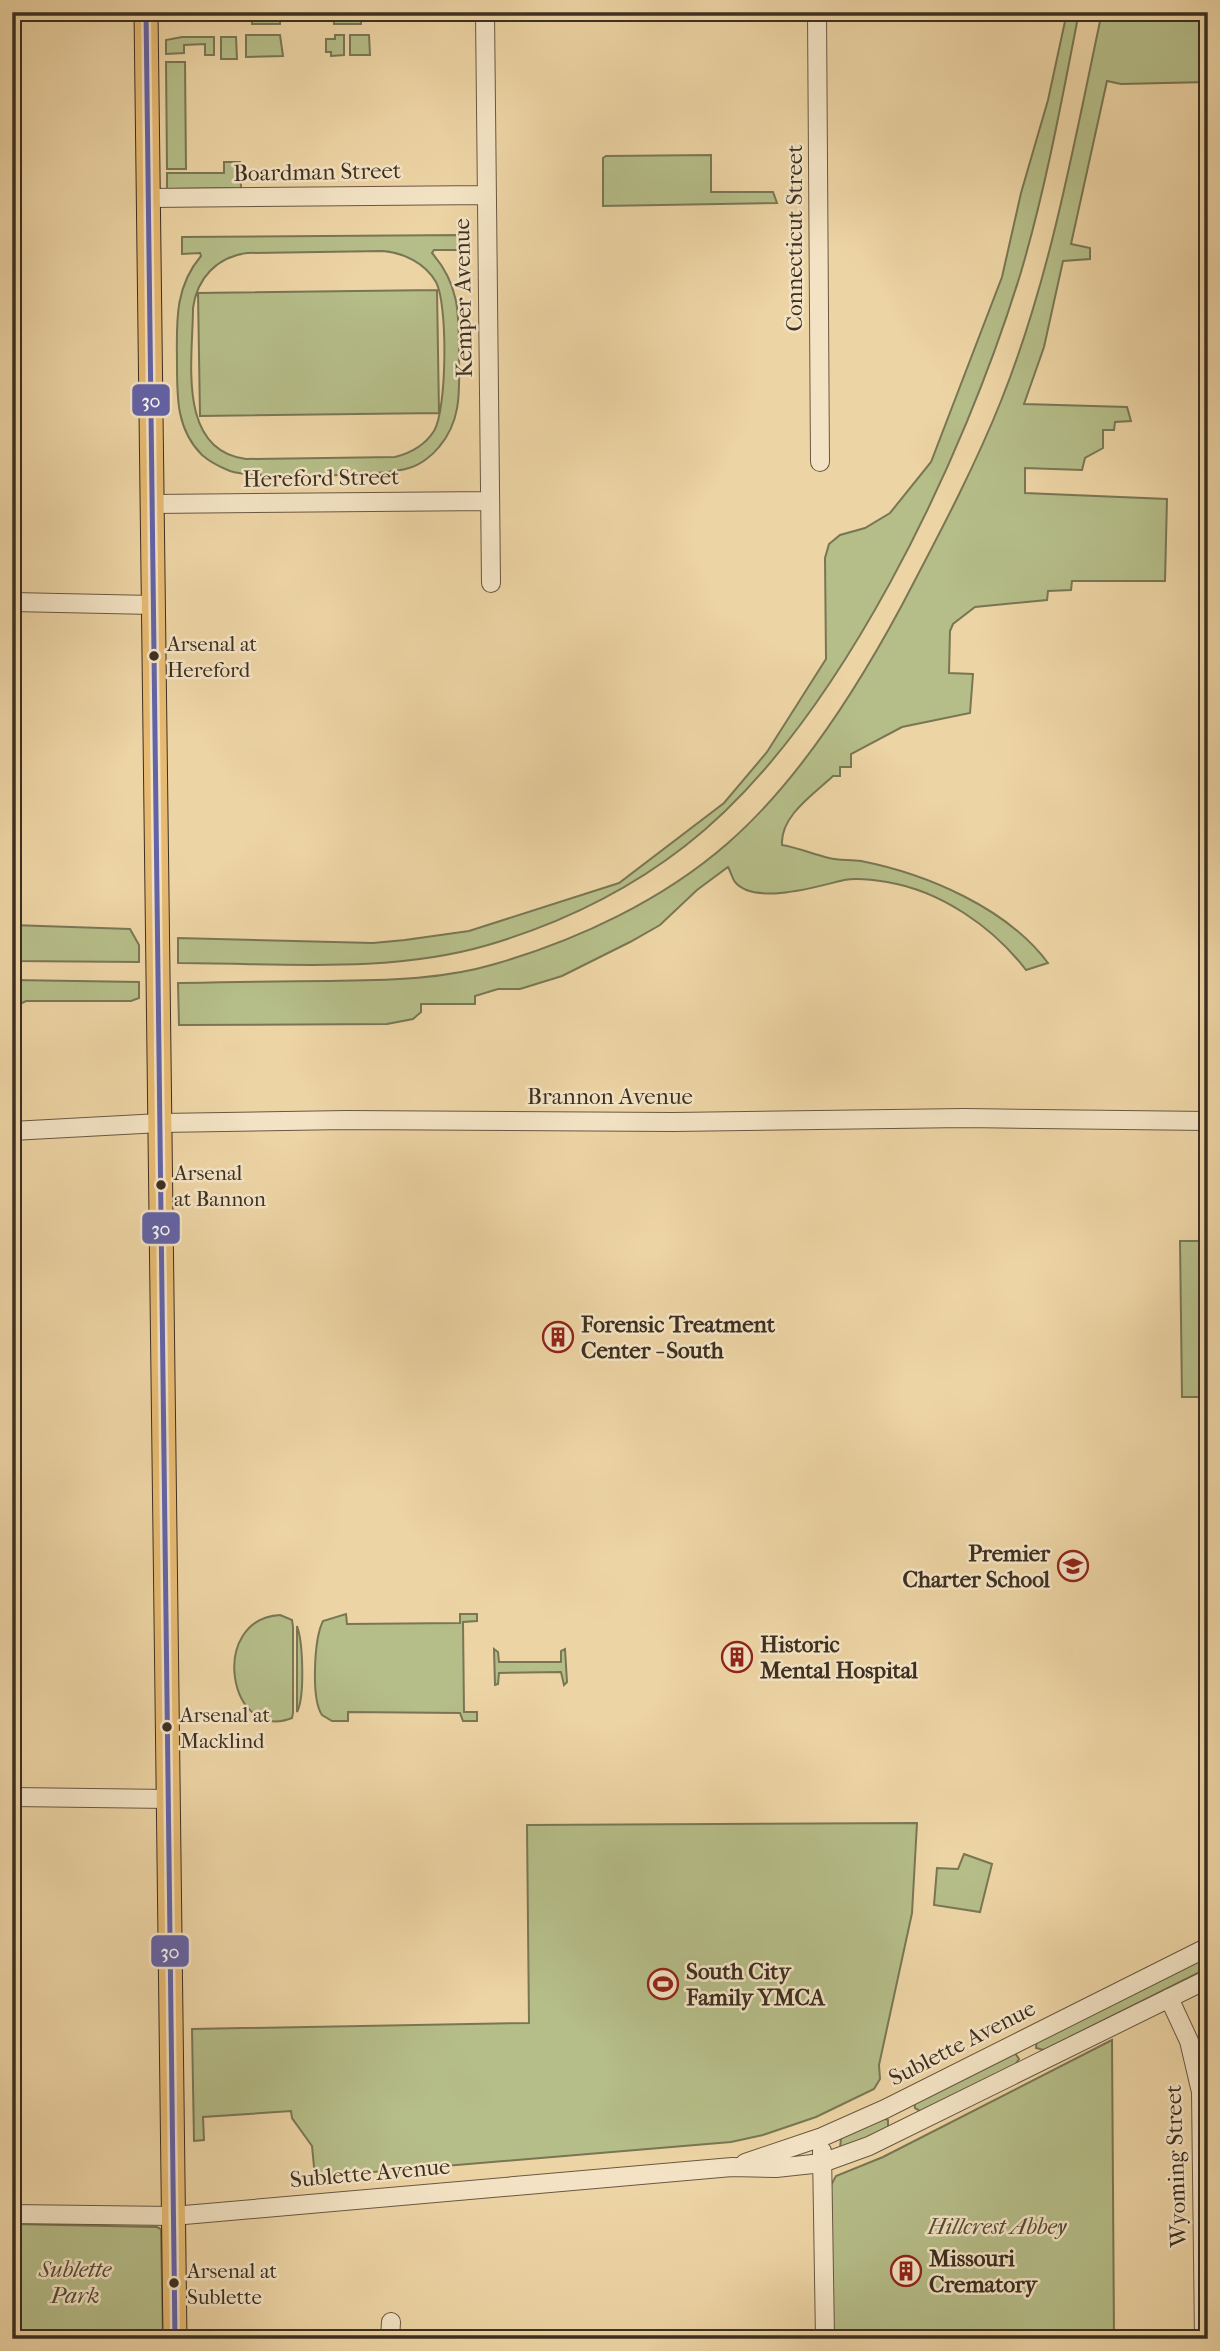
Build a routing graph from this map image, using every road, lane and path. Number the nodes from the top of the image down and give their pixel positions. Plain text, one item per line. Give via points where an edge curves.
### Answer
1 (146, 12) edge
2 (485, 12) edge
3 (817, 12) edge
4 (487, 195) junction
5 (148, 198) junction
6 (820, 463) dead end
7 (490, 501) junction
8 (152, 504) junction
9 (491, 583) dead end
10 (12, 602) edge
11 (153, 605) junction
12 (1208, 1121) edge
13 (160, 1123) junction
14 (12, 1131) edge
15 (12, 1797) edge
16 (170, 1799) junction
17 (1208, 1947) edge
18 (1208, 1979) edge
19 (1169, 1998) junction
20 (822, 2137) junction
21 (822, 2162) junction
22 (732, 2167) junction
23 (1205, 2209) edge
24 (12, 2214) edge
25 (173, 2216) junction
26 (175, 2339) edge
27 (825, 2339) edge
28 (1204, 2339) edge

1 - 5 main road
2 - 4 street, Kemper Avenue
3 - 6 street, Connecticut Street
4 - 5 street, Boardman Street
4 - 7 street, Kemper Avenue
5 - 8 main road
7 - 8 street, Hereford Street
7 - 9 street, Kemper Avenue
8 - 11 main road
10 - 11 street
11 - 13 main road
12 - 13 street, Brannon Avenue
13 - 14 street, Brannon Avenue
13 - 16 main road
15 - 16 street
16 - 25 main road
17 - 20 street, Sublette Avenue
18 - 19 street, Sublette Avenue
19 - 21 street, Sublette Avenue via 869,2146
19 - 23 street, Wyoming Street via 1189,2041 1201,2092
20 - 21 street
20 - 22 street, Sublette Avenue
21 - 22 street, Sublette Avenue
21 - 27 street
22 - 25 street, Sublette Avenue
23 - 28 street, Wyoming Street
24 - 25 street, Sublette Avenue
25 - 26 main road

